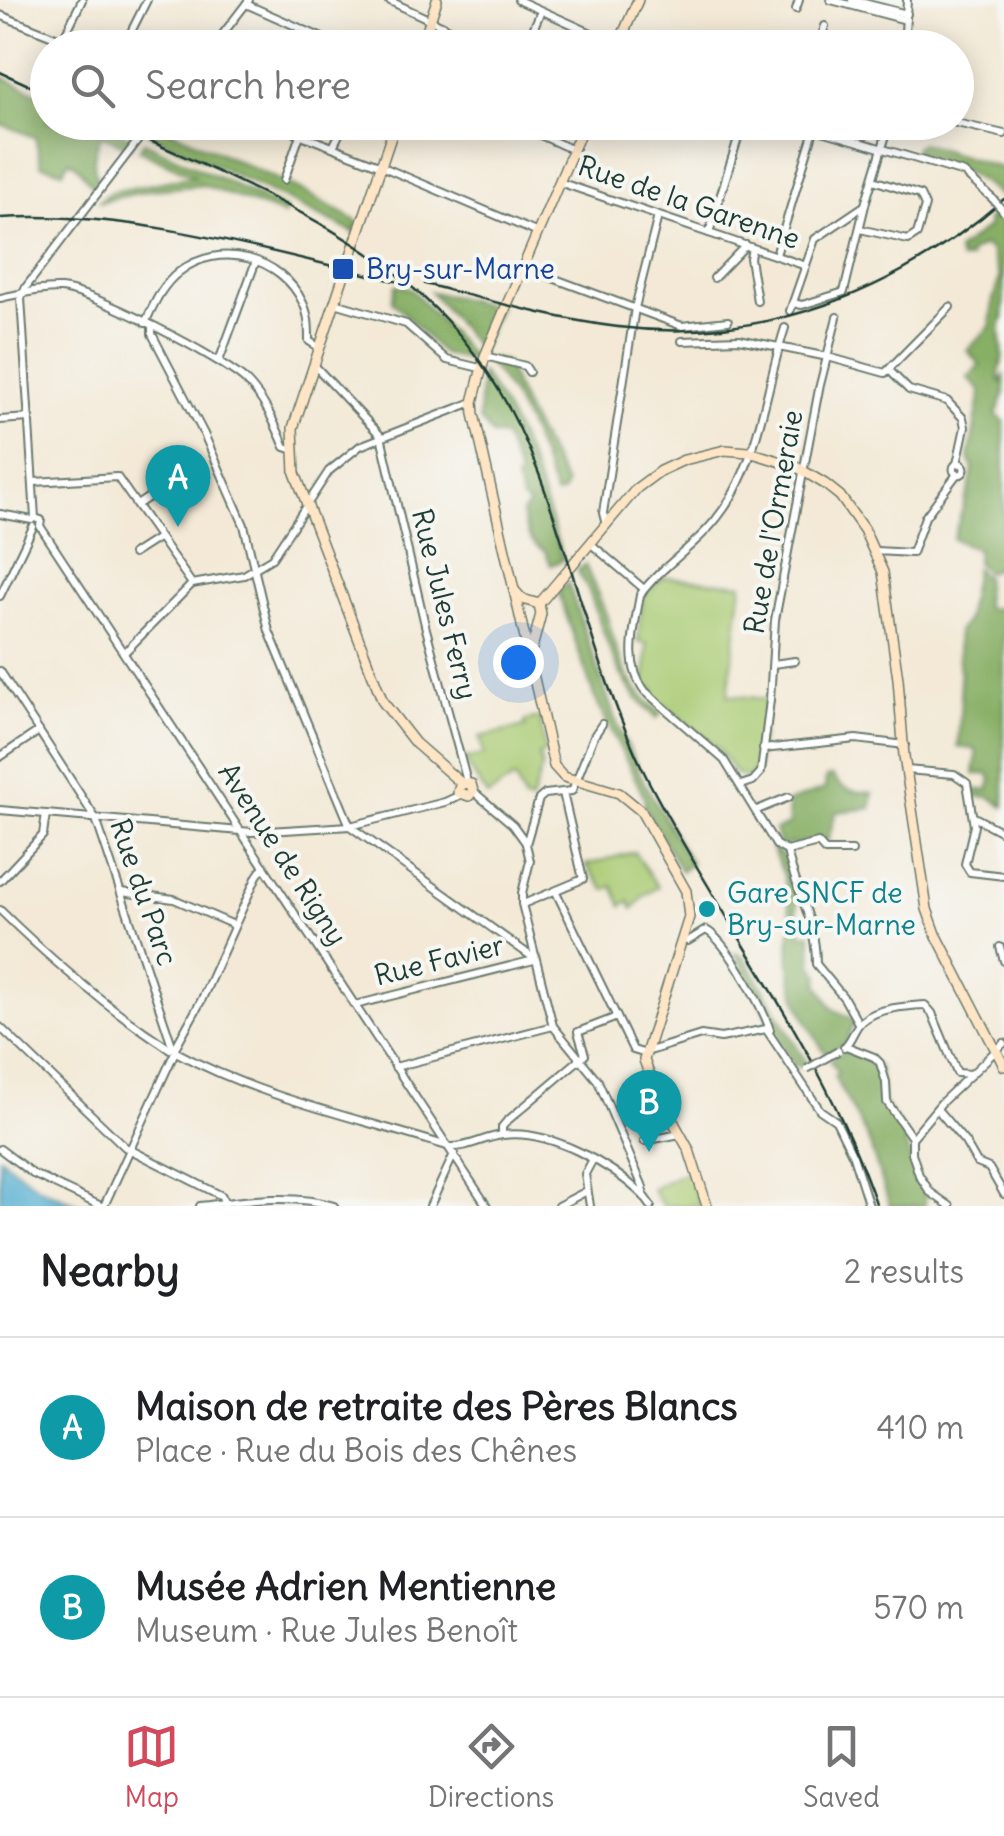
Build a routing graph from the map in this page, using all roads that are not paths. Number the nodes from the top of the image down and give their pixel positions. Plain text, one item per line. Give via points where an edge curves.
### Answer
1 (82, 0) edge
2 (147, 0) edge
3 (388, 0) edge
4 (437, 0) edge
5 (518, 0) edge
6 (638, 0) edge
7 (798, 0) edge
8 (831, 0) edge
9 (852, 0) edge
10 (907, 0) edge
11 (248, 2) edge
12 (863, 2) edge
13 (796, 9) dead end
14 (542, 10) junction
15 (0, 15) edge
16 (906, 17) junction
17 (431, 20) junction
18 (825, 26) dead end
19 (38, 30) edge
20 (68, 30) edge
21 (132, 30) edge
22 (226, 30) edge
23 (307, 30) edge
24 (427, 30) edge
25 (452, 30) edge
26 (533, 30) edge
27 (584, 30) edge
28 (624, 30) edge
29 (824, 30) edge
30 (905, 30) edge
31 (974, 127) edge
32 (1004, 134) edge
33 (138, 140) edge
34 (298, 140) edge
35 (313, 140) edge
36 (336, 140) edge
37 (390, 140) edge
38 (551, 140) edge
39 (576, 140) edge
40 (737, 140) edge
41 (811, 140) edge
42 (848, 140) edge
43 (884, 140) edge
44 (332, 147) junction
45 (572, 150) junction
46 (881, 150) junction
47 (381, 166) junction
48 (284, 180) dead end
49 (874, 180) junction
50 (559, 182) junction
51 (865, 205) junction
52 (1004, 212) edge
53 (658, 216) junction
54 (860, 229) junction
55 (538, 233) junction
56 (709, 233) junction
57 (749, 247) junction
58 (776, 256) junction
59 (349, 260) dead end
60 (256, 262) junction
61 (806, 266) junction
62 (522, 267) junction
63 (344, 278) dead end
64 (714, 278) dead end
65 (22, 293) junction
66 (0, 298) edge
67 (757, 301) dead end
68 (335, 303) junction
69 (636, 308) junction
70 (950, 308) dead end
71 (837, 317) dead end
72 (728, 322) dead end
73 (148, 325) junction
74 (785, 328) dead end
75 (682, 340) dead end
76 (779, 346) junction
77 (320, 348) junction
78 (484, 356) junction
79 (828, 357) junction
80 (219, 362) junction
81 (480, 368) junction
82 (316, 370) junction
83 (890, 371) junction
84 (529, 372) dead end
85 (473, 402) junction
86 (29, 418) junction
87 (0, 420) edge
88 (293, 428) junction
89 (278, 430) junction
90 (381, 436) junction
91 (292, 449) junction
92 (748, 454) junction
93 (804, 473) junction
94 (34, 482) junction
95 (167, 485) dead end
96 (307, 504) junction
97 (138, 505) junction
98 (0, 514) edge
99 (35, 523) junction
100 (606, 525) junction
101 (158, 538) junction
102 (590, 544) junction
103 (876, 551) junction
104 (133, 554) dead end
105 (254, 571) junction
106 (192, 584) junction
107 (644, 589) junction
108 (513, 590) junction
109 (0, 596) edge
110 (526, 600) junction
111 (539, 604) junction
112 (520, 613) junction
113 (539, 616) junction
114 (125, 652) junction
115 (530, 654) junction
116 (795, 661) dead end
117 (772, 664) junction
118 (0, 671) edge
119 (602, 724) dead end
120 (39, 731) junction
121 (906, 744) junction
122 (763, 749) junction
123 (0, 757) edge
124 (909, 770) junction
125 (577, 780) junction
126 (741, 785) junction
127 (465, 788) junction
128 (563, 794) junction
129 (790, 797) dead end
130 (0, 810) edge
131 (756, 810) junction
132 (46, 814) junction
133 (974, 818) junction
134 (96, 819) junction
135 (534, 819) junction
136 (513, 824) junction
137 (350, 826) junction
138 (242, 832) junction
139 (1004, 833) edge
140 (526, 844) junction
141 (788, 851) junction
142 (852, 851) dead end
143 (264, 866) junction
144 (1004, 876) edge
145 (0, 881) edge
146 (121, 892) junction
147 (556, 892) junction
148 (522, 904) junction
149 (0, 910) edge
150 (234, 925) junction
151 (683, 940) junction
152 (1000, 947) dead end
153 (535, 959) junction
154 (1004, 961) edge
155 (355, 1005) junction
156 (618, 1017) junction
157 (858, 1023) junction
158 (0, 1026) edge
159 (553, 1026) junction
160 (770, 1031) junction
161 (846, 1046) junction
162 (1000, 1047) edge
163 (172, 1050) junction
164 (644, 1053) junction
165 (580, 1060) junction
166 (1004, 1066) edge
167 (395, 1067) junction
168 (807, 1069) junction
169 (794, 1072) junction
170 (958, 1073) junction
171 (970, 1074) junction
172 (803, 1084) junction
173 (958, 1085) junction
174 (937, 1109) junction
175 (680, 1134) junction
176 (502, 1135) junction
177 (912, 1138) junction
178 (644, 1141) dead end
179 (0, 1149) edge
180 (130, 1151) junction
181 (452, 1151) junction
182 (592, 1161) junction
183 (633, 1166) junction
184 (619, 1178) junction
185 (587, 1191) junction
186 (1004, 1194) edge
187 (642, 1195) junction
188 (224, 1203) junction
189 (102, 1206) edge
190 (200, 1206) edge
191 (334, 1206) edge
192 (430, 1206) edge
193 (488, 1206) edge
194 (558, 1206) edge
195 (590, 1206) edge
196 (651, 1206) edge
197 (707, 1206) edge
198 (869, 1206) edge
199 (950, 1206) edge

1 - 20 street
2 - 21 street
3 - 17 street
4 - 17 main road
5 - 14 street
6 - 28 main road
7 - 13 street
8 - 16 street
9 - 12 street
10 - 16 street
11 - 22 street
11 - 23 street
12 - 16 street
14 - 26 street
14 - 27 street
15 - 19 street
16 - 30 street
17 - 24 main road
17 - 25 street
18 - 29 street
31 - 32 street
33 - 65 street
34 - 48 street
35 - 44 street
36 - 44 street
37 - 47 main road
38 - 45 street
39 - 45 main road
40 - 56 street
41 - 58 street
42 - 46 street
43 - 46 street
44 - 47 street
45 - 50 main road
46 - 49 street
46 - 52 street, bridge via 964,174
47 - 55 street
47 - 59 main road
49 - 51 street
49 - 54 street via 920,195 926,206 917,234 908,240
50 - 53 street, Rue de la Garenne
50 - 55 main road
51 - 54 street
51 - 61 street via 815,239
53 - 56 street, Rue de la Garenne
53 - 69 street
54 - 61 street via 844,292 792,307
55 - 62 main road
56 - 57 street, Rue de la Garenne
57 - 58 street, Rue de la Garenne
57 - 64 street
57 - 67 street
58 - 61 street, Rue de la Garenne
60 - 73 street via 222,254 189,265 164,288
60 - 77 street via 277,270 294,288 306,308 309,341
60 - 80 street
62 - 69 street
62 - 78 main road
63 - 68 main road
65 - 66 street
65 - 73 street via 76,292
65 - 86 street
68 - 77 main road
68 - 81 street via 406,324 447,360
69 - 72 street via 682,326
69 - 100 street
70 - 83 street
71 - 79 street, Rue de l'Ormeraie
73 - 80 street
73 - 105 street via 228,484
74 - 76 street
75 - 76 street via 739,338
76 - 79 street
76 - 92 street
77 - 82 main road
78 - 81 main road
78 - 84 street
79 - 83 street via 879,374
79 - 93 street, Rue de l'Ormeraie
80 - 89 street via 250,385
81 - 85 main road
82 - 88 main road
82 - 90 street
83 - 103 street via 909,390 946,401 962,418 956,464 965,469 925,518 912,553
85 - 90 street
85 - 108 main road
86 - 87 street
86 - 94 street
88 - 89 street
88 - 91 main road
89 - 91 street
90 - 96 street via 328,471
90 - 127 street, Rue Jules Ferry
91 - 96 main road
92 - 93 main road
92 - 100 main road via 725,450 671,465 648,479
92 - 107 street via 717,519
93 - 103 main road via 840,496
93 - 117 street, Rue de l'Ormeraie
94 - 97 street via 117,477
94 - 99 street
95 - 97 street
96 - 105 street via 272,558
96 - 127 main road via 384,702 408,736
97 - 101 street
98 - 99 street
99 - 109 street
99 - 114 street, Avenue de Rigny
100 - 102 main road
101 - 104 street
101 - 106 street
102 - 107 street
102 - 111 main road
103 - 121 main road
105 - 106 street
105 - 137 street via 268,631
106 - 114 street
107 - 126 street via 632,652 638,683 718,754
108 - 110 main road
108 - 112 main road
110 - 111 main road
110 - 112 main road
111 - 113 main road
112 - 113 main road via 530,621
112 - 115 main road
113 - 115 main road
114 - 138 street, Avenue de Rigny
115 - 125 main road via 554,766
116 - 117 street
117 - 122 street, Rue de l'Ormeraie
118 - 120 street, Rue du Parc
119 - 125 street
120 - 123 street
120 - 134 street, Rue du Parc
121 - 122 street via 856,740
121 - 124 main road
122 - 126 street, Rue de l'Ormeraie via 757,777
124 - 133 street via 962,777
124 - 162 main road via 931,922
125 - 128 street
125 - 151 main road via 619,794 641,810 683,884 689,916
126 - 131 street
127 - 136 street
127 - 137 street via 452,800
128 - 135 street via 541,796
128 - 147 street via 584,878
129 - 131 street
130 - 132 street
131 - 141 street via 776,845
132 - 134 street
132 - 145 street via 43,835
133 - 139 street
133 - 144 street via 967,870
134 - 138 street
134 - 146 street, Rue du Parc
135 - 136 street
135 - 140 street
136 - 140 street
137 - 138 street
137 - 153 street
138 - 143 street, Avenue de Rigny
140 - 148 street via 530,861
141 - 142 street via 818,843 825,851
141 - 157 street via 810,914 816,964
143 - 150 street
143 - 155 street, Avenue de Rigny
146 - 150 street via 174,898
146 - 163 street, Rue du Parc
147 - 148 street
147 - 156 street
148 - 153 street
149 - 163 street
150 - 163 street
151 - 160 street via 706,930 730,952
151 - 164 main road
152 - 154 street
153 - 155 street, Rue Favier
153 - 159 street
155 - 167 street, Avenue de Rigny
156 - 164 street via 633,1050
156 - 165 street via 578,1032 585,1055
157 - 161 street
157 - 170 street via 925,1005
158 - 180 street
159 - 165 street
159 - 167 street
160 - 164 street via 701,1035
160 - 169 street
161 - 168 street, bridge
161 - 177 street via 880,1064 887,1102
162 - 166 main road
162 - 171 street
163 - 180 street
163 - 181 street via 210,1070
164 - 175 main road via 647,1073
165 - 176 street via 507,1121
165 - 183 street via 608,1099
167 - 181 street, Avenue de Rigny
168 - 169 street
168 - 172 street
169 - 172 street
170 - 171 street
170 - 173 street
171 - 173 street
172 - 198 street via 834,1118
173 - 174 street
174 - 177 street
174 - 186 street via 977,1163 990,1168
175 - 178 street
175 - 197 main road
176 - 181 street
176 - 182 street via 543,1136
177 - 199 street via 925,1186
179 - 189 street via 47,1182
180 - 188 street via 222,1196
180 - 189 street
181 - 192 street
181 - 193 street, Avenue de Rigny
182 - 184 street
182 - 185 street
183 - 184 street via 630,1176
183 - 187 street
184 - 187 street
185 - 194 street
185 - 195 street
187 - 196 street
188 - 190 street
188 - 191 street

